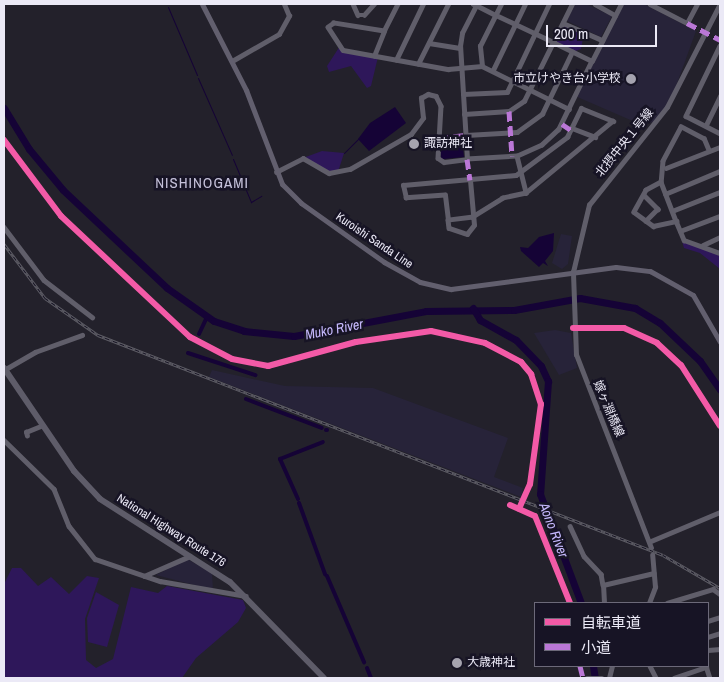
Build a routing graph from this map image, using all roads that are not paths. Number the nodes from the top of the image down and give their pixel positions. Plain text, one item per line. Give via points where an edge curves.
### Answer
1 (202, 4) edge
2 (284, 4) edge
3 (353, 4) edge
4 (374, 4) edge
5 (398, 4) edge
6 (423, 4) edge
7 (448, 4) edge
8 (475, 4) edge
9 (501, 4) edge
10 (525, 4) edge
11 (549, 4) edge
12 (572, 4) edge
13 (596, 4) edge
14 (620, 4) edge
15 (650, 4) edge
16 (697, 4) edge
17 (720, 4) edge
18 (496, 15) junction
19 (615, 15) junction
20 (563, 23) junction
21 (515, 24) junction
22 (384, 31) junction
23 (535, 34) junction
24 (602, 40) junction
25 (553, 42) junction
26 (429, 43) junction
27 (720, 46) edge
28 (460, 48) junction
29 (572, 52) junction
30 (718, 55) edge
31 (374, 56) junction
32 (396, 60) junction
33 (232, 61) junction
34 (592, 61) junction
35 (418, 64) junction
36 (482, 66) junction
37 (461, 68) junction
38 (493, 70) junction
39 (512, 80) junction
40 (530, 89) junction
41 (463, 94) junction
42 (720, 96) edge
43 (549, 98) junction
44 (569, 109) junction
45 (464, 114) junction
46 (706, 125) junction
47 (572, 128) junction
48 (720, 133) edge
49 (466, 135) junction
50 (595, 137) junction
51 (720, 147) edge
52 (709, 151) junction
53 (517, 156) junction
54 (467, 159) junction
55 (666, 168) junction
56 (720, 170) edge
57 (275, 172) junction
58 (521, 172) junction
59 (470, 180) junction
60 (661, 182) junction
61 (720, 192) edge
62 (526, 193) junction
63 (666, 194) junction
64 (644, 195) junction
65 (672, 212) junction
66 (720, 216) edge
67 (473, 217) junction
68 (448, 220) junction
69 (646, 221) junction
70 (676, 221) junction
71 (4, 227) edge
72 (680, 231) junction
73 (720, 237) edge
74 (703, 245) junction
75 (720, 253) edge
76 (573, 275) junction
77 (92, 317) dead end
78 (82, 335) dead end
79 (720, 342) edge
80 (4, 369) edge
81 (43, 425) junction
82 (27, 436) dead end
83 (4, 440) edge
84 (720, 512) edge
85 (570, 526) dead end
86 (651, 541) junction
87 (651, 548) dead end
88 (652, 555) dead end
89 (190, 556) junction
90 (654, 573) junction
91 (144, 576) junction
92 (603, 585) junction
93 (720, 594) edge
94 (247, 596) junction
95 (681, 601) edge
96 (604, 602) edge
97 (649, 602) edge
98 (703, 667) edge
99 (602, 677) edge
100 (324, 678) edge
101 (587, 678) edge
102 (674, 678) edge

1 - 33 main road, Kuroishi Sanda Line
2 - 33 street via 289,16 279,34
3 - 4 street via 358,15 364,15
5 - 22 street
6 - 32 street
7 - 26 street
8 - 18 street
8 - 28 street
9 - 18 street
10 - 21 street
11 - 23 street
12 - 20 street
13 - 19 street
14 - 19 street
15 - 16 street via 687,23
17 - 76 street, 北摂中央１号線 via 667,107 589,205
18 - 21 street
18 - 36 street via 480,46
19 - 24 street
20 - 24 street
20 - 25 street
21 - 23 street
21 - 38 street
22 - 31 street
22 - 31 street via 334,22 328,27 343,50
23 - 25 street
23 - 39 street
24 - 34 street
25 - 29 street
25 - 40 street
26 - 28 street
26 - 35 street
27 - 30 street
28 - 37 street
29 - 34 street
29 - 43 street
30 - 46 street via 686,116
31 - 32 street
32 - 35 street
33 - 57 main road, Kuroishi Sanda Line
34 - 44 street
35 - 37 street
36 - 37 street
36 - 38 street
37 - 41 street
38 - 39 street
39 - 40 street
39 - 41 street via 507,92
40 - 43 street
40 - 45 street via 524,101 509,111
41 - 45 street
42 - 46 street
43 - 44 street
43 - 49 street via 542,114 517,132
44 - 53 street via 552,137
45 - 49 street
46 - 48 street
47 - 50 street
47 - 50 street via 581,108 613,121
47 - 58 street via 558,145
49 - 54 street
50 - 62 street via 567,154
51 - 52 street
52 - 55 street
52 - 55 street via 704,139 681,127 663,161
53 - 54 street
53 - 58 street
54 - 57 street via 444,162 438,158 441,106 428,94 421,98 423,118 411,134 350,168 329,173 303,158
55 - 60 street via 661,171
56 - 63 street
57 - 76 main road, Kuroishi Sanda Line via 300,203 420,282 451,289
58 - 59 street via 508,177
58 - 62 street
59 - 67 street
59 - 68 street via 403,185 406,198 445,195
60 - 63 street
60 - 64 street
61 - 65 street
62 - 67 street via 503,198
63 - 65 street
64 - 69 street via 634,212
64 - 69 street via 658,209
65 - 70 street
66 - 72 street
67 - 68 street
67 - 68 street via 467,234 449,228
69 - 70 street via 653,226
70 - 72 street
71 - 77 street via 44,280
72 - 74 street via 684,240
73 - 74 street
74 - 75 street
76 - 79 main road, Kuroishi Sanda Line via 627,267 673,281 693,295
76 - 86 street, 嫁ヶ淵橋線 via 573,326 582,374
78 - 80 street via 35,352
80 - 81 highway, National Highway Route 176
81 - 82 street via 26,432
81 - 89 highway, National Highway Route 176 via 100,499
83 - 91 street via 54,489 68,526 94,559
84 - 86 street
85 - 92 street via 584,556 601,574
86 - 87 street
88 - 90 street
89 - 91 street
89 - 94 highway, National Highway Route 176
90 - 92 street
90 - 97 street
91 - 94 street via 219,594
92 - 96 street
93 - 95 street via 714,589
94 - 100 highway, National Highway Route 176
98 - 102 street
99 - 101 street

